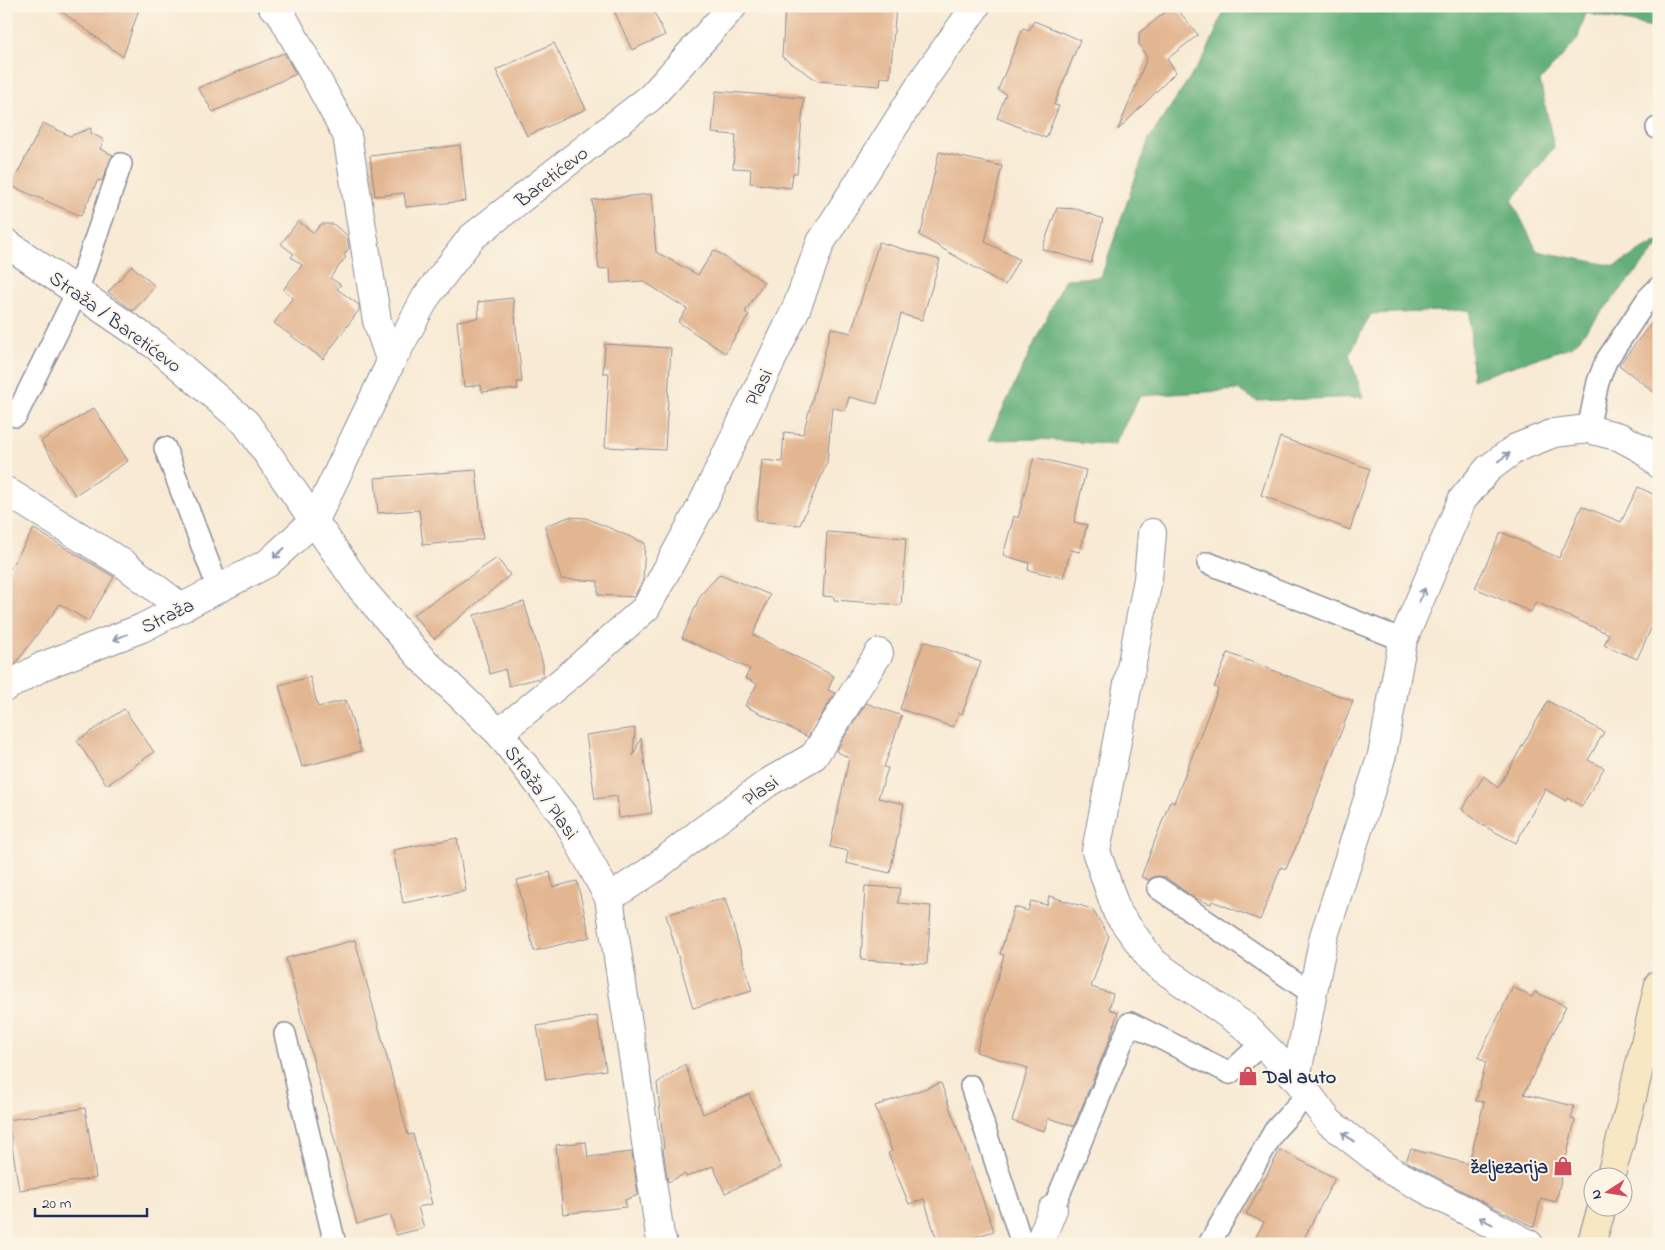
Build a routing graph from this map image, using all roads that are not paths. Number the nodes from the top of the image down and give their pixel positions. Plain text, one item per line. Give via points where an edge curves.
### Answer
1 (272, 6) edge
2 (733, 6) edge
3 (976, 6) edge
4 (121, 164) dead end
5 (6, 242) edge
6 (1659, 287) edge
7 (77, 292) junction
8 (391, 362) junction
9 (16, 416) dead end
10 (1588, 429) junction
11 (165, 448) dead end
12 (1659, 464) edge
13 (6, 491) edge
14 (315, 520) junction
15 (1152, 533) dead end
16 (1208, 563) dead end
17 (218, 588) junction
18 (182, 608) junction
19 (1403, 640) junction
20 (880, 653) dead end
21 (6, 687) edge
22 (499, 733) junction
23 (1158, 888) dead end
24 (609, 898) junction
25 (1659, 984) edge
26 (1313, 994) junction
27 (1655, 1012) edge
28 (285, 1034) dead end
29 (1262, 1043) junction
30 (971, 1086) dead end
31 (1302, 1086) junction
32 (1613, 1168) edge
33 (1053, 1209) joint
34 (1599, 1218) edge
35 (335, 1244) edge
36 (663, 1244) edge
37 (1022, 1244) edge
38 (1039, 1244) edge
39 (1209, 1244) edge
40 (1529, 1244) edge
41 (1591, 1244) edge

1 - 8 street via 279,10 347,135 377,321
2 - 8 street, Baretićevo via 651,97 471,238 426,297
3 - 22 street, Plasi via 926,76 821,242 796,310 708,493 646,608
4 - 7 lane
5 - 7 street, Straža / Baretićevo
6 - 10 lane via 1648,298 1606,361
7 - 9 lane
7 - 14 street, Straža / Baretićevo via 154,345 246,423
8 - 14 street, Baretićevo
10 - 12 street via 1620,437 1644,450
19 -> 10 street via 1462,500 1488,469 1516,448 1554,433
11 - 17 lane
13 - 18 street via 124,564
14 -> 17 street, Straža via 268,563
14 - 22 street, Straža / Plasi via 360,587 421,658
15 - 29 street via 1148,579 1096,851 1117,912 1153,962 1246,1027
16 - 19 lane
17 - 18 street, Straža
18 -> 21 street, Straža via 142,628 43,666
19 - 26 street via 1382,755 1324,936
20 - 24 street, Plasi via 814,756 769,782 652,870
22 - 24 street, Straža / Plasi via 567,820
23 - 26 lane
24 - 36 street, Straža / Plasi
25 - 27 main road
26 - 31 street
27 - 32 main road
28 - 35 lane
29 - 31 street
29 - 33 lane via 1230,1073 1130,1024
30 - 37 lane
31 - 39 lane
40 -> 31 street via 1393,1172 1329,1122
33 - 38 street
34 - 41 main road

